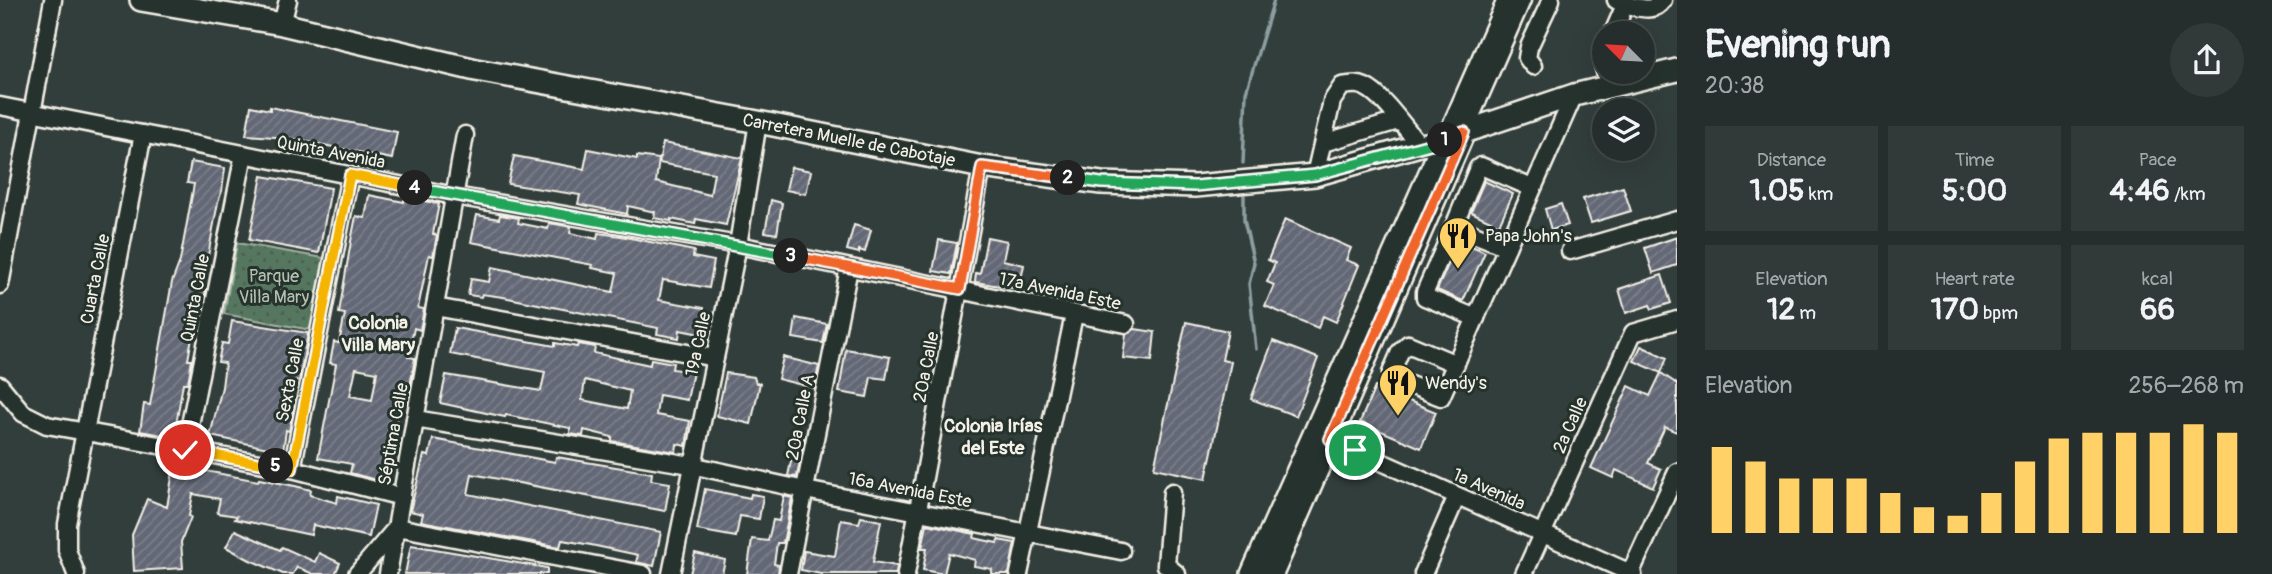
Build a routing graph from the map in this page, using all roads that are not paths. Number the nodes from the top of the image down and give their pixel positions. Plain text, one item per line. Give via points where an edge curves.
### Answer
1 (53, 0) edge
2 (141, 0) edge
3 (288, 0) edge
4 (1506, 0) edge
5 (1522, 0) edge
6 (1551, 0) edge
7 (1663, 0) edge
8 (1621, 2) edge
9 (176, 3) edge
10 (1616, 21) edge
11 (282, 24) junction
12 (1533, 66) dead end
13 (1677, 70) edge
14 (1608, 84) edge
15 (1609, 87) junction
16 (1574, 95) junction
17 (0, 106) edge
18 (31, 112) junction
19 (1398, 121) junction
20 (758, 122) junction
21 (1464, 132) junction
22 (143, 134) junction
23 (465, 135) dead end
24 (1444, 141) junction
25 (1324, 143) junction
26 (1420, 145) junction
27 (244, 154) junction
28 (982, 167) junction
29 (350, 175) junction
30 (1315, 175) junction
31 (1532, 188) junction
32 (454, 196) junction
33 (6, 211) edge
34 (1677, 220) edge
35 (1454, 226) junction
36 (738, 245) junction
37 (1507, 247) junction
38 (1570, 251) dead end
39 (849, 268) junction
40 (0, 285) edge
41 (960, 289) junction
42 (435, 307) junction
43 (1074, 315) junction
44 (1476, 318) junction
45 (1677, 320) edge
46 (1126, 324) dead end
47 (715, 358) junction
48 (1456, 364) dead end
49 (0, 385) edge
50 (415, 419) junction
51 (85, 432) junction
52 (1330, 439) junction
53 (185, 450) junction
54 (691, 466) junction
55 (292, 469) junction
56 (1677, 472) edge
57 (805, 490) junction
58 (1172, 492) dead end
59 (402, 496) junction
60 (1458, 496) junction
61 (918, 511) junction
62 (397, 527) junction
63 (1029, 533) junction
64 (1542, 534) junction
65 (1121, 551) dead end
66 (76, 574) edge
67 (357, 574) edge
68 (388, 574) edge
69 (643, 574) edge
70 (671, 574) edge
71 (788, 574) edge
72 (906, 574) edge
73 (1020, 574) edge
74 (1177, 574) edge
75 (1252, 574) edge
76 (1272, 574) edge
77 (1423, 574) edge
78 (1524, 574) edge
79 (1631, 574) edge

1 - 18 street
2 - 9 main road, Carretera Muelle de Cabotaje
3 - 11 street
4 - 24 street
5 - 21 street
6 - 12 street via 1529,47 1527,58
7 - 8 street via 1648,9
8 - 10 street
9 - 11 main road, Carretera Muelle de Cabotaje
11 - 20 main road, Carretera Muelle de Cabotaje via 476,70
13 - 15 main road, Carretera Muelle de Cabotaje
14 - 15 street
15 - 16 main road, Carretera Muelle de Cabotaje
16 - 21 main road, Carretera Muelle de Cabotaje
16 - 31 street
17 - 18 street, Quinta Avenida
18 - 22 street, Quinta Avenida
18 - 33 street
19 - 25 street
19 - 25 street via 1364,86 1342,86 1332,101
19 - 26 street
20 - 28 main road, Carretera Muelle de Cabotaje
20 - 36 street, 19a Calle
21 - 24 main road, Carretera Muelle de Cabotaje
21 - 52 main road
22 - 27 street, Quinta Avenida
22 - 51 street, Cuarta Calle
23 - 32 street, Séptima Calle
24 - 26 main road, Carretera Muelle de Cabotaje
24 - 75 main road
25 - 30 street
26 - 30 main road, Carretera Muelle de Cabotaje
27 - 29 street, Quinta Avenida
27 - 53 street, Quinta Calle
28 - 30 main road, Carretera Muelle de Cabotaje via 1101,183 1195,186
28 - 41 street, 20a Calle
29 - 32 street, Quinta Avenida
29 - 55 street, Sexta Calle
31 - 35 street via 1481,166
31 - 37 street
32 - 36 street, Quinta Avenida
32 - 42 street, Séptima Calle
33 - 40 street
34 - 38 street
35 - 37 street
35 - 44 street via 1425,297
36 - 39 street, 17a Avenida Este
36 - 47 street, 19a Calle
37 - 44 street
39 - 41 street, 17a Avenida Este
39 - 57 street, 20a Calle A
41 - 43 street, 17a Avenida Este
41 - 61 street, 20a Calle
42 - 47 street
42 - 50 street, Séptima Calle
43 - 46 street, 17a Avenida Este
43 - 63 street
44 - 48 street
45 - 64 street, 2a Calle via 1633,333
47 - 54 street, 19a Calle
49 - 51 street via 23,413 47,425
50 - 54 street, 16a Avenida Este
50 - 59 street, Séptima Calle
51 - 53 street
51 - 66 street, Cuarta Calle via 68,524 67,550
52 - 60 street, 1a Avenida
52 - 76 main road
53 - 55 street
54 - 57 street, 16a Avenida Este
54 - 70 street, 19a Calle
55 - 59 street
56 - 79 street
57 - 61 street, 16a Avenida Este
57 - 71 street, 20a Calle A
58 - 74 street via 1166,565
59 - 62 street, Séptima Calle
60 - 64 street, 1a Avenida
60 - 77 street
61 - 63 street, 16a Avenida Este
61 - 72 street, 20a Calle
62 - 67 street
62 - 68 street, Séptima Calle
62 - 69 street
63 - 65 street, 16a Avenida Este
63 - 73 street
64 - 78 street, 2a Calle
64 - 79 street, 1a Avenida

